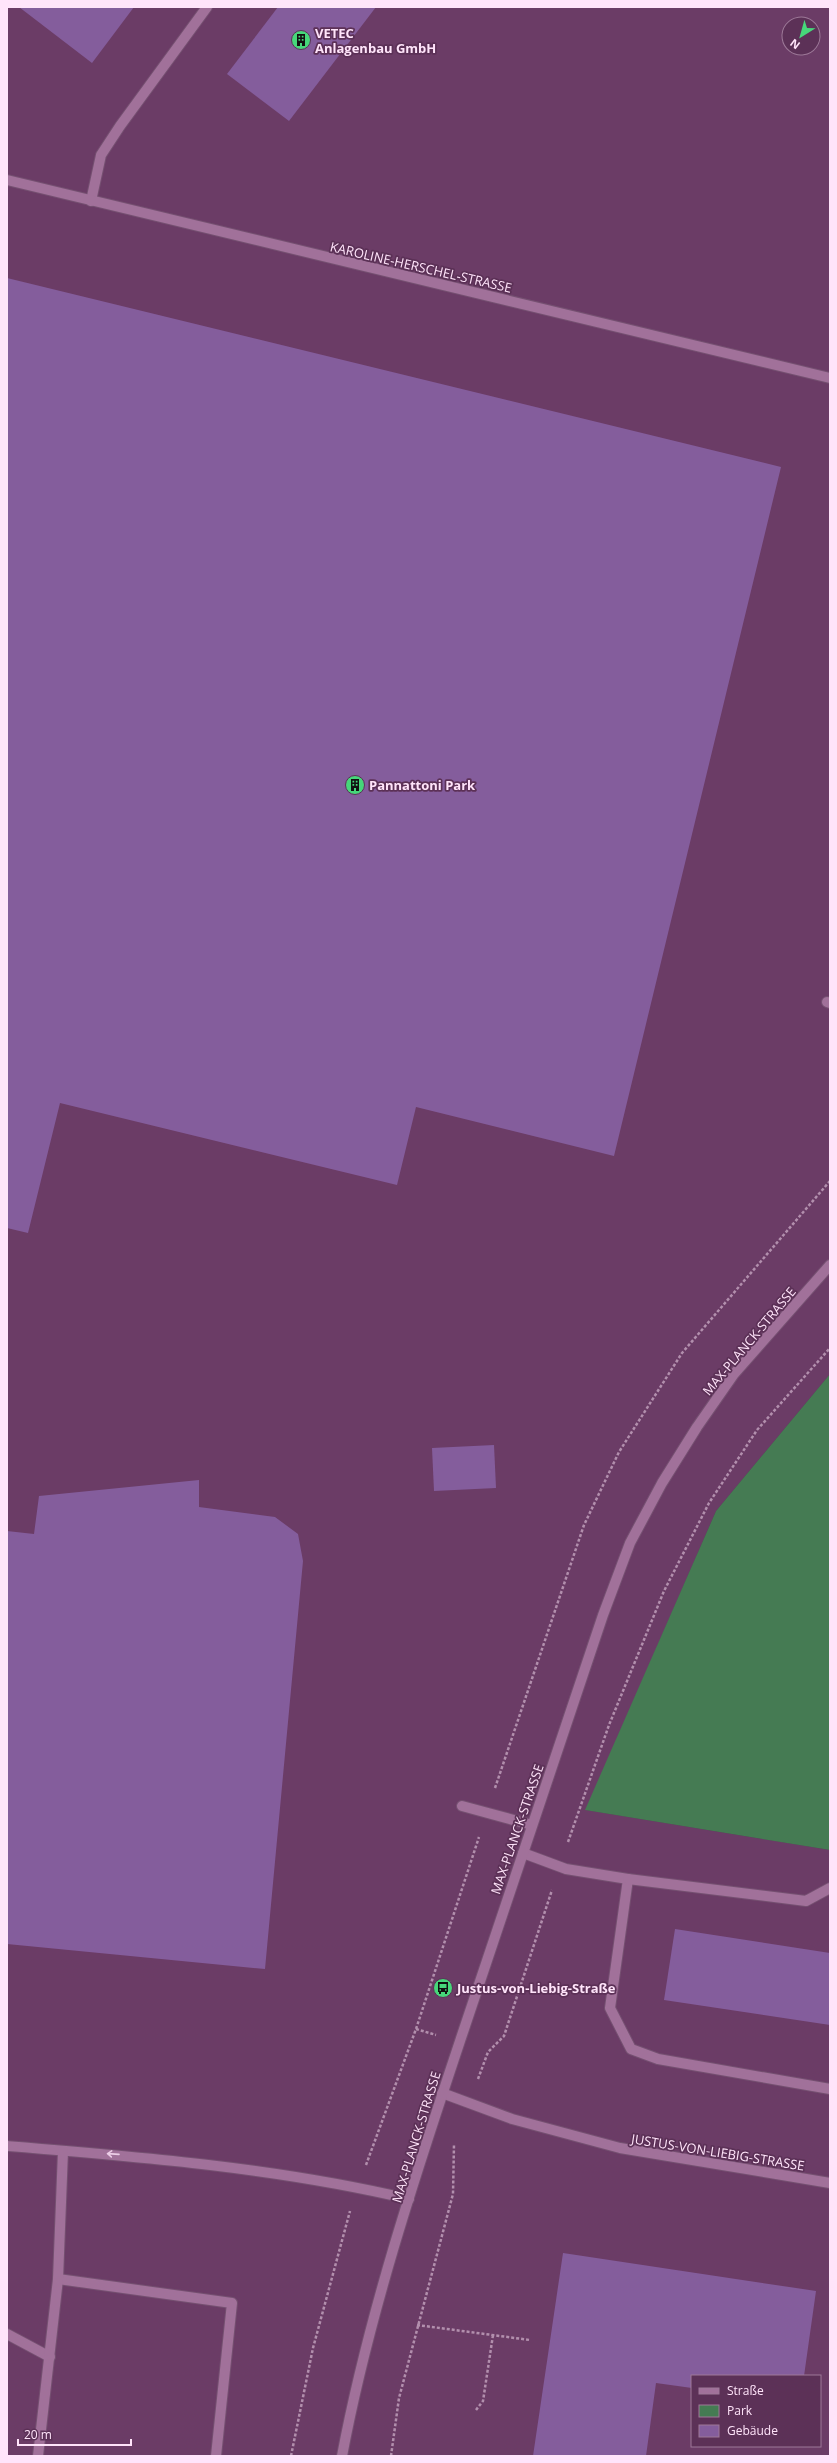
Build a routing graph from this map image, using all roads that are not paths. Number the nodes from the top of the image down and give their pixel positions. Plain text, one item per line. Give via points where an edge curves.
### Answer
1 (207, 7) edge
2 (7, 180) edge
3 (92, 200) junction
4 (830, 378) edge
5 (830, 1265) edge
6 (462, 1806) dead end
7 (532, 1825) junction
8 (523, 1853) junction
9 (628, 1879) junction
10 (830, 1888) edge
11 (830, 2089) edge
12 (442, 2093) junction
13 (7, 2146) edge
14 (63, 2151) junction
15 (830, 2183) edge
16 (409, 2199) junction
17 (58, 2279) junction
18 (7, 2334) edge
19 (50, 2357) junction
20 (38, 2456) edge
21 (216, 2456) edge
22 (342, 2456) edge

1 - 3 street via 101,155
2 - 3 street, KAROLINE-HERSCHEL-STRASSE
3 - 4 street, KAROLINE-HERSCHEL-STRASSE
5 - 7 street, MAX-PLANCK-STRASSE via 734,1374 662,1483 630,1543
6 - 7 street
7 - 8 street, MAX-PLANCK-STRASSE
8 - 9 street via 560,1866
8 - 12 street, MAX-PLANCK-STRASSE
9 - 10 street via 806,1901
9 - 11 street via 610,2008 631,2049 658,2059
12 - 15 street, JUSTUS-VON-LIEBIG-STRASSE via 512,2119 620,2148
12 - 16 street, MAX-PLANCK-STRASSE
13 - 14 street
16 -> 14 street via 358,2187 152,2157
14 - 17 street
16 - 22 street, MAX-PLANCK-STRASSE via 352,2400
17 - 19 street
17 - 21 street via 232,2303
18 - 19 street
19 - 20 street

